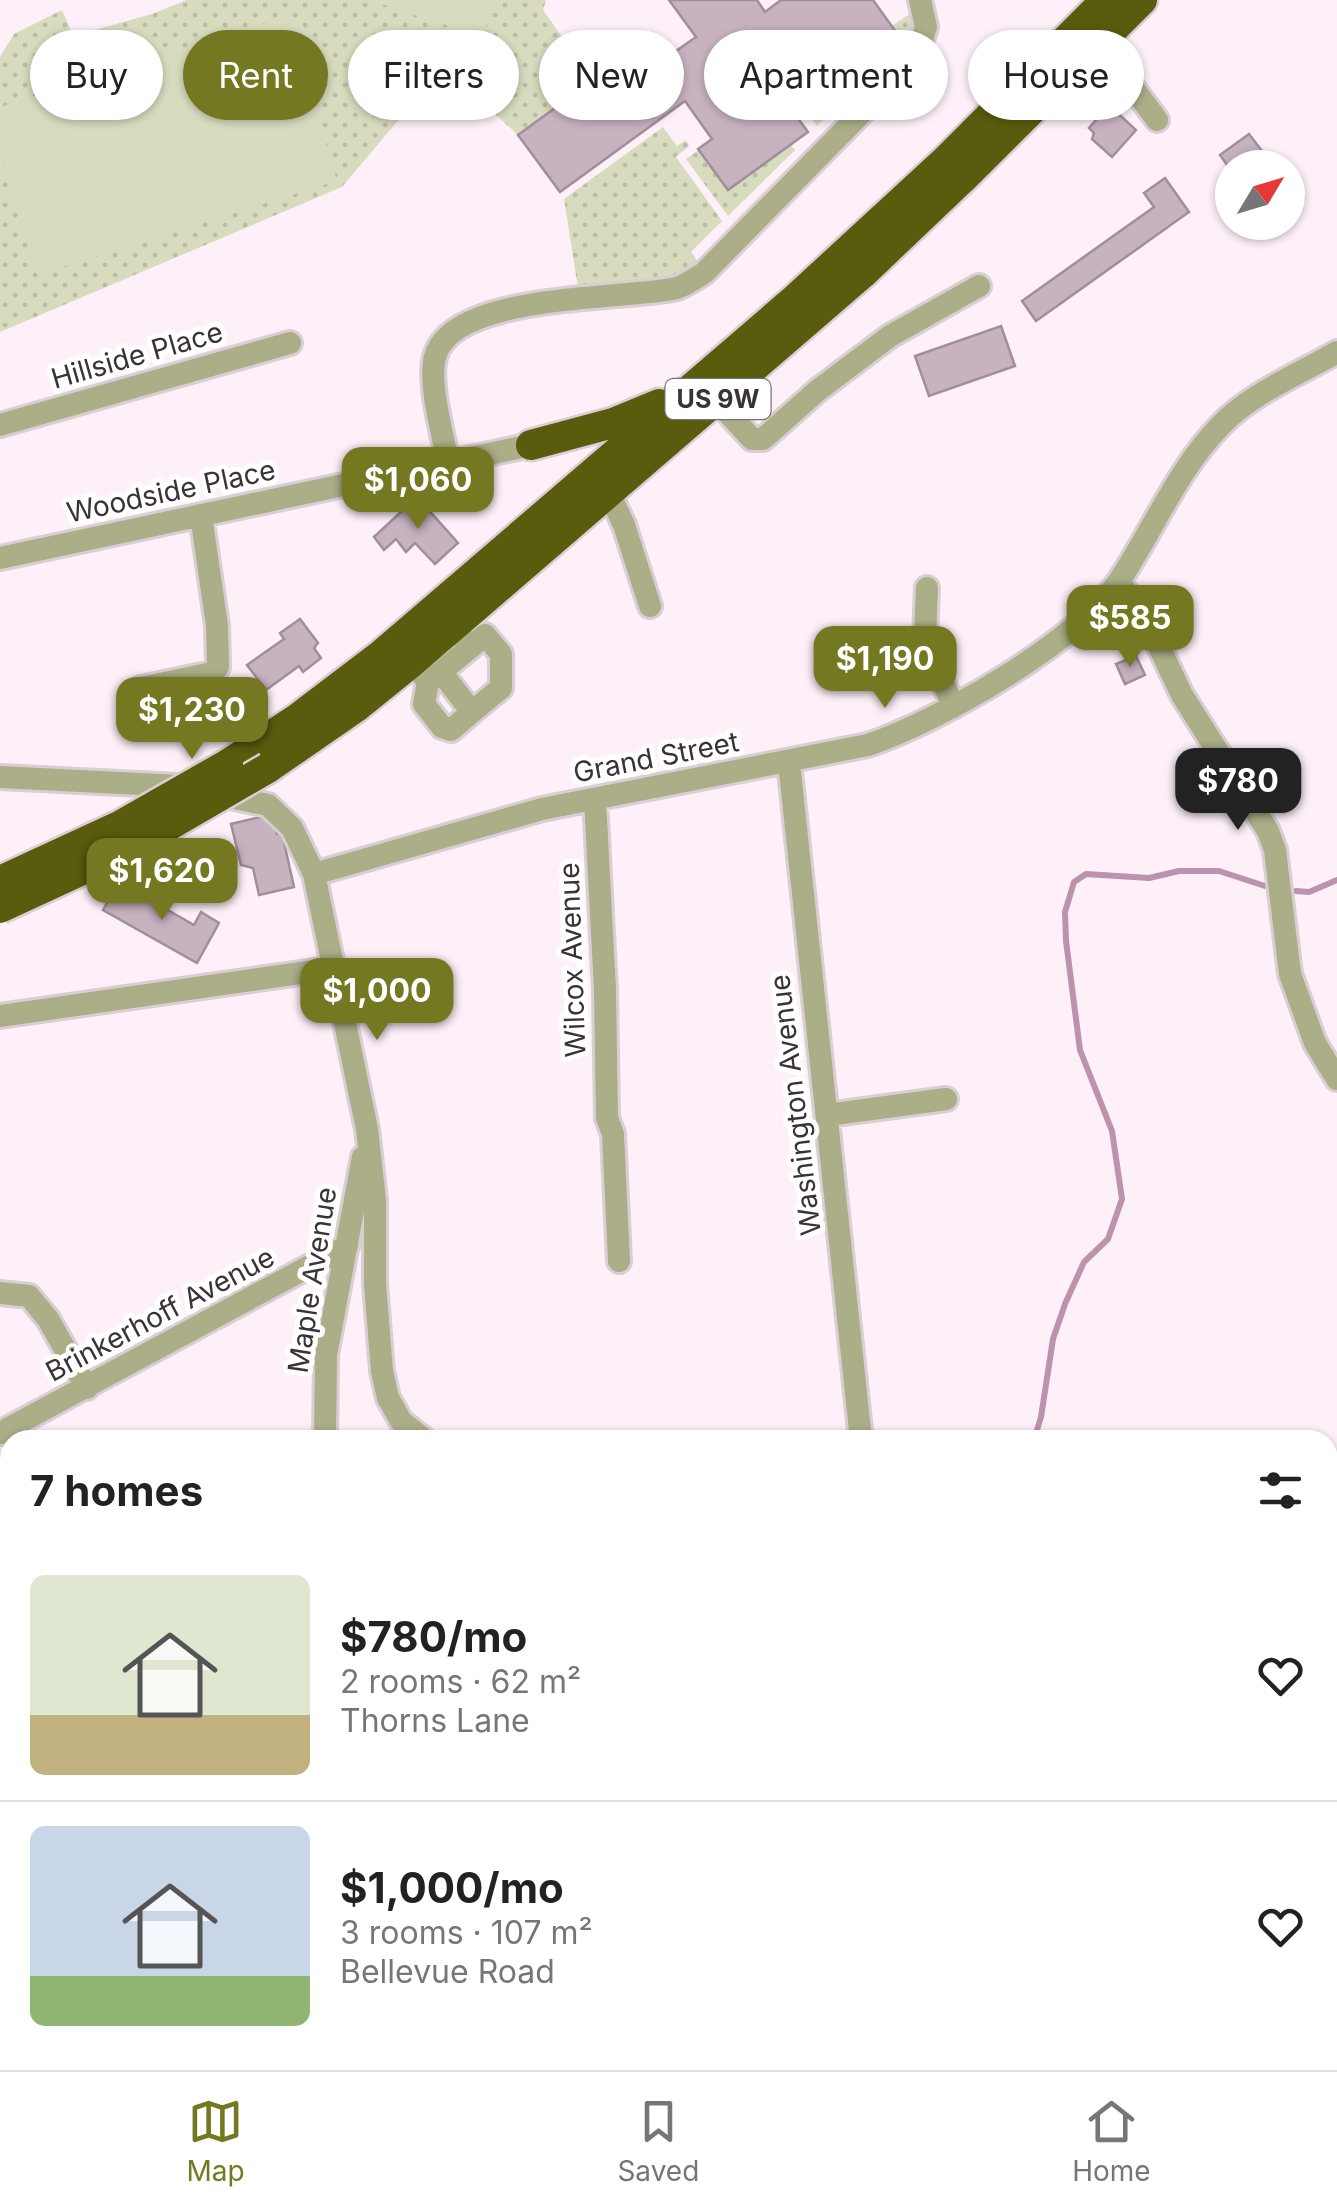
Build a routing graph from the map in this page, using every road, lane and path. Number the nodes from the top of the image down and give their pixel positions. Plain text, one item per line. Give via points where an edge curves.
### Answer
1 (920, 0) edge
2 (1106, 0) edge
3 (1142, 0) edge
4 (1112, 30) edge
5 (1144, 102) edge
6 (1021, 120) edge
7 (1157, 120) dead end
8 (979, 286) dead end
9 (290, 343) dead end
10 (1337, 352) edge
11 (712, 387) junction
12 (0, 425) edge
13 (531, 445) junction
14 (448, 463) junction
15 (609, 493) junction
16 (566, 497) junction
17 (201, 516) junction
18 (0, 558) edge
19 (1119, 582) junction
20 (927, 588) dead end
21 (650, 606) dead end
22 (462, 637) junction
23 (427, 672) junction
24 (141, 688) dead end
25 (953, 707) junction
26 (472, 712) junction
27 (789, 762) junction
28 (0, 777) edge
29 (595, 800) junction
30 (314, 874) junction
31 (0, 881) edge
32 (0, 908) edge
33 (334, 968) junction
34 (0, 1016) edge
35 (1337, 1079) edge
36 (946, 1100) dead end
37 (827, 1115) junction
38 (367, 1129) junction
39 (348, 1246) junction
40 (620, 1260) dead end
41 (0, 1293) edge
42 (87, 1388) junction
43 (4, 1430) edge
44 (325, 1430) edge
45 (412, 1430) edge
46 (860, 1430) edge

1 - 14 street via 926,27 894,80 704,273 680,288 520,307 452,332 434,361
2 - 11 highway, US 9W
3 - 4 highway, US 9W
5 - 7 street
6 - 11 highway, US 9W via 912,228
8 - 11 street via 890,336 763,439 752,439
9 - 12 street, Hillside Place
10 - 19 street, Grand Street via 1223,422 1193,458
11 - 13 highway
11 - 15 highway, US 9W
11 - 16 highway, US 9W
13 - 14 street, Woodside Place
13 - 16 highway via 565,458 571,482
14 - 17 street, Woodside Place
15 - 21 street
15 - 22 highway, US 9W
16 - 31 highway, US 9W, bridge via 354,677 228,764
17 - 18 street, Woodside Place
17 - 24 street via 218,667 212,674
19 - 25 street, Grand Street via 1046,648
19 - 35 street via 1268,831 1290,974 1315,1043
20 - 25 street via 925,636
22 - 23 highway, US 9W
22 - 26 street via 485,634 501,654 501,688
23 - 26 street
23 - 26 street via 424,704 442,727 450,730
23 - 32 highway, US 9W, bridge via 355,708 132,847
25 - 27 street, Grand Street via 894,736
27 - 29 street, Grand Street
27 - 37 street, Washington Avenue
28 - 30 street via 178,786 268,804 292,828
29 - 30 street, Grand Street
29 - 40 street, Wilcox Avenue via 607,1118
30 - 33 street
33 - 34 street
33 - 38 street
36 - 37 street
37 - 46 street, Washington Avenue
38 - 39 street, Maple Avenue
38 - 45 street via 380,1360 388,1398
39 - 42 street, Brinkerhoff Avenue
39 - 44 street, Maple Avenue via 326,1356
41 - 42 street via 29,1296
42 - 43 street, Brinkerhoff Avenue

